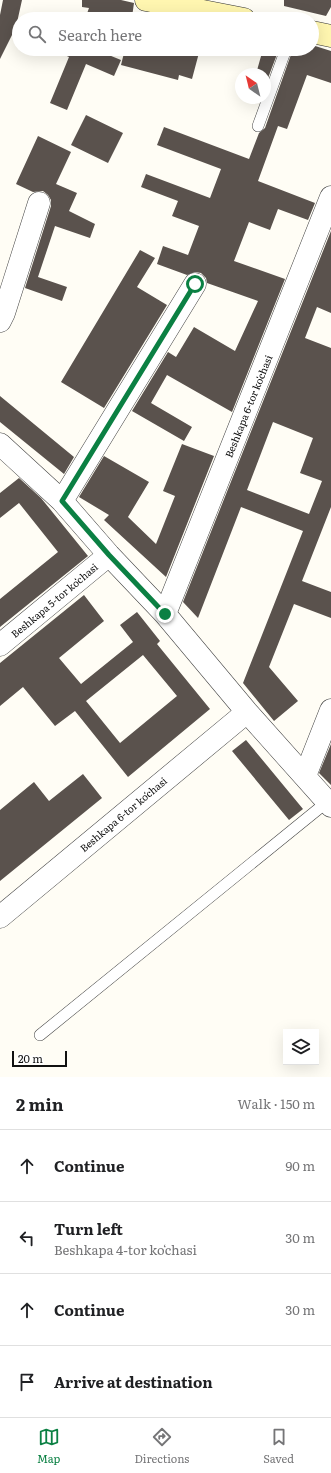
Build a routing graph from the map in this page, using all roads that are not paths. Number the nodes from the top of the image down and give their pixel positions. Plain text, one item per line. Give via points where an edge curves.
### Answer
1 (146, 0) edge
2 (185, 12) edge
3 (319, 33) edge
4 (331, 36) edge
5 (283, 56) edge
6 (258, 126) dead end
7 (331, 197) edge
8 (39, 204) dead end
9 (195, 284) dead end
10 (0, 321) edge
11 (0, 444) edge
12 (62, 501) junction
13 (109, 555) junction
14 (165, 614) junction
15 (0, 645) edge
16 (331, 710) edge
17 (247, 712) junction
18 (305, 776) junction
19 (329, 804) edge
20 (0, 917) edge
21 (40, 1035) dead end

1 - 2 street
3 - 4 street
5 - 6 lane
7 - 14 street, Beshkapa 6-tor koʻchasi
8 - 10 street
9 - 12 street
11 - 12 street
12 - 13 street
13 - 14 street
13 - 15 street, Beshkapa 5-tor koʻchasi
14 - 17 street
16 - 18 street
17 - 18 street
17 - 20 street, Beshkapa 6-tor koʻchasi
18 - 19 street
19 - 21 lane

